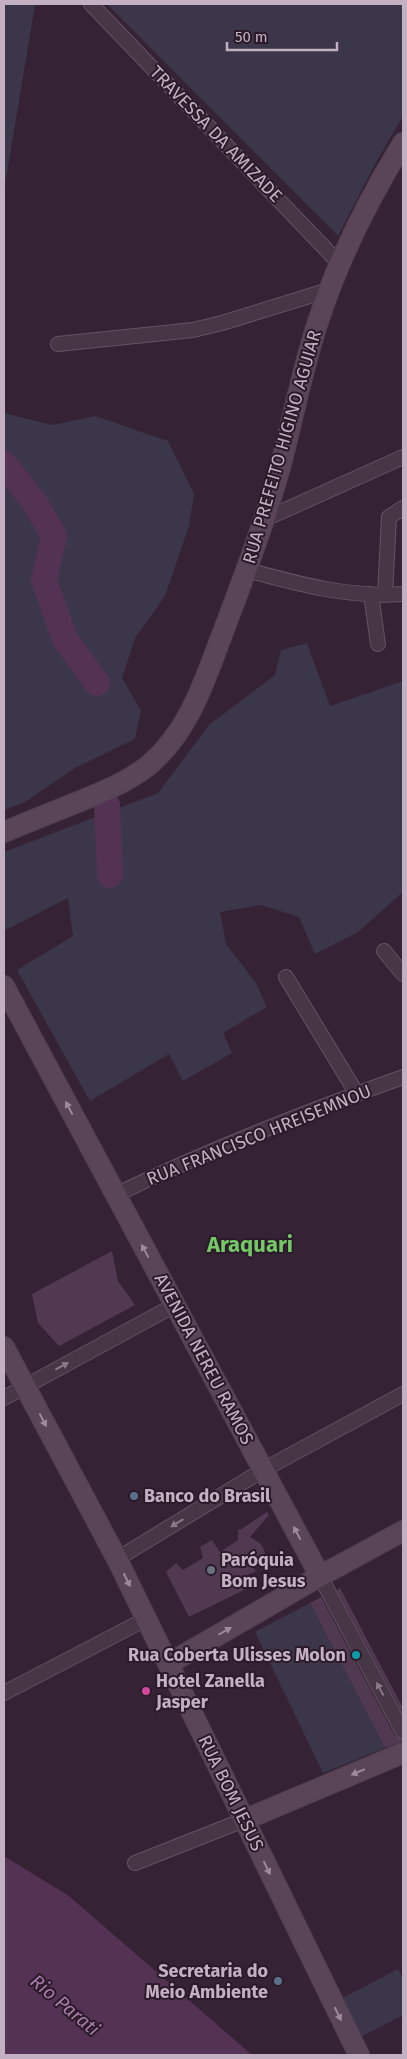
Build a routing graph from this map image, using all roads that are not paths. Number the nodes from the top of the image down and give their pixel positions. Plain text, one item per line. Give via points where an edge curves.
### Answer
1 (91, 4) edge
2 (403, 143) edge
3 (340, 264) junction
4 (329, 290) junction
5 (58, 344) dead end
6 (403, 457) edge
7 (403, 508) edge
8 (263, 520) junction
9 (247, 570) junction
10 (403, 594) edge
11 (378, 595) junction
12 (378, 644) dead end
13 (4, 832) edge
14 (384, 951) dead end
15 (403, 974) edge
16 (286, 977) dead end
17 (4, 986) edge
18 (403, 1077) edge
19 (357, 1094) junction
20 (115, 1195) junction
21 (175, 1306) junction
22 (4, 1347) edge
23 (25, 1386) junction
24 (403, 1394) edge
25 (4, 1398) edge
26 (263, 1470) junction
27 (403, 1531) edge
28 (117, 1560) junction
29 (320, 1576) junction
30 (146, 1619) junction
31 (168, 1664) junction
32 (4, 1693) edge
33 (403, 1732) edge
34 (403, 1753) edge
35 (244, 1820) junction
36 (135, 1863) dead end
37 (359, 2055) edge

1 - 3 street, TRAVESSA DA AMIZADE
2 - 3 main road, RUA PREFEITO HIGINO AGUIAR
3 - 4 main road, RUA PREFEITO HIGINO AGUIAR
4 - 5 street via 193,330
4 - 8 main road, RUA PREFEITO HIGINO AGUIAR
6 - 8 street
7 - 11 street via 388,517
8 - 9 main road, RUA PREFEITO HIGINO AGUIAR
9 - 11 street via 339,592
9 - 13 main road, RUA PREFEITO HIGINO AGUIAR via 197,700 184,725 166,748 148,766 114,786
10 - 11 street
11 - 12 street
14 - 15 street
16 - 19 street
20 -> 17 main road, AVENIDA NEREU RAMOS
18 - 19 street, RUA FRANCISCO HREISEMNOU
19 - 20 street, RUA FRANCISCO HREISEMNOU via 238,1139
21 -> 20 main road, AVENIDA NEREU RAMOS
23 -> 21 street
21 - 26 main road, AVENIDA NEREU RAMOS
22 - 23 main road, RUA BOM JESUS
23 - 25 street
23 -> 28 main road, RUA BOM JESUS
24 - 26 street
26 -> 28 street
29 -> 26 main road, AVENIDA NEREU RAMOS
27 - 29 main road
28 -> 30 main road, RUA BOM JESUS
31 -> 29 main road
33 -> 29 street, AVENIDA NEREU RAMOS
30 - 31 main road, RUA BOM JESUS
30 - 32 street
31 - 35 main road, RUA BOM JESUS
34 -> 35 main road
35 - 36 street
35 -> 37 main road, RUA BOM JESUS

